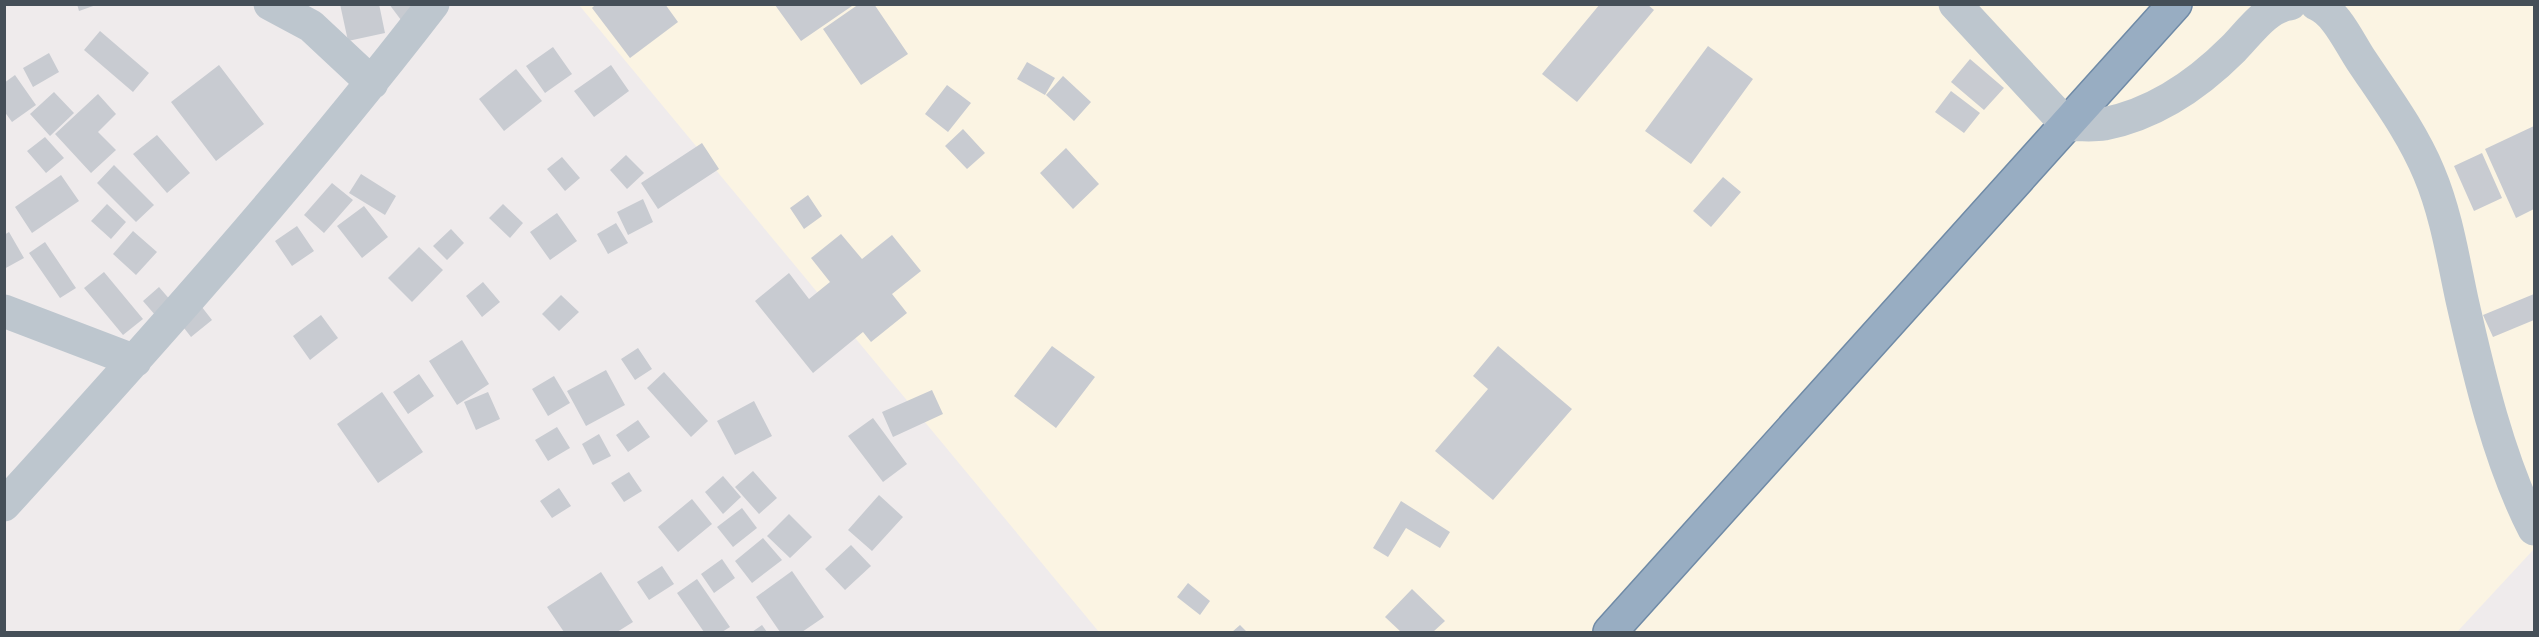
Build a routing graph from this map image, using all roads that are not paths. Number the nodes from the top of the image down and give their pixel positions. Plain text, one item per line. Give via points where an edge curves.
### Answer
1 (270, 4) edge
2 (433, 4) edge
3 (2175, 4) edge
4 (2290, 4) edge
5 (2316, 4) edge
6 (1962, 8) edge
7 (372, 83) junction
8 (2067, 124) junction
9 (4, 311) edge
10 (135, 361) junction
11 (4, 505) edge
12 (2535, 529) edge
13 (1610, 633) edge

1 - 7 street via 311,26
2 - 7 street
3 - 8 highway
4 - 8 street via 2271,12 2182,93 2153,108 2103,124
5 - 12 street via 2326,8 2408,132 2429,173 2446,226 2488,408
6 - 8 street
7 - 10 street
8 - 13 highway
9 - 10 street
10 - 11 street

